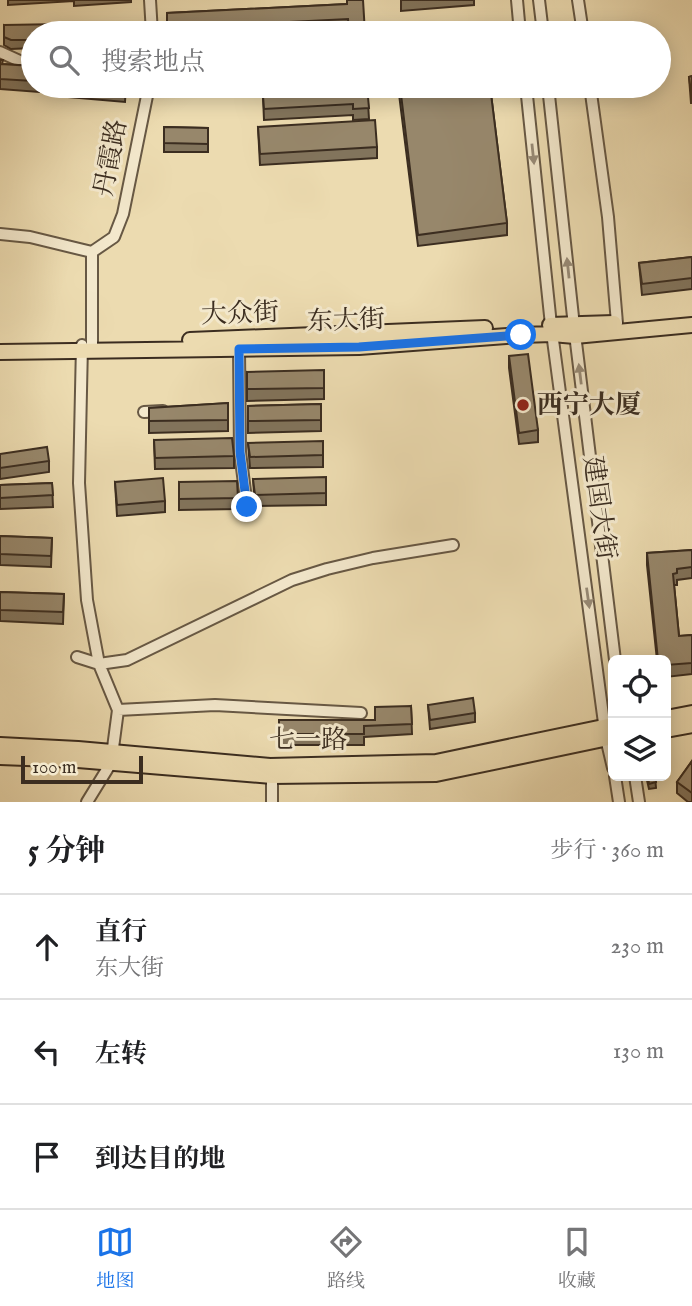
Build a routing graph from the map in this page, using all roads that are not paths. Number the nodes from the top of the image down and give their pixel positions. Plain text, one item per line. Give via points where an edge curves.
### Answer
1 (150, 0) edge
2 (517, 0) edge
3 (539, 0) edge
4 (578, 0) edge
5 (151, 21) edge
6 (519, 21) edge
7 (542, 21) edge
8 (581, 21) edge
9 (0, 52) edge
10 (21, 62) edge
11 (147, 98) edge
12 (527, 98) edge
13 (549, 98) edge
14 (592, 98) edge
15 (0, 234) edge
16 (92, 252) junction
17 (692, 316) edge
18 (617, 323) junction
19 (692, 325) edge
20 (552, 330) junction
21 (574, 331) junction
22 (0, 345) edge
23 (85, 347) junction
24 (239, 349) junction
25 (0, 352) edge
26 (239, 405) junction
27 (226, 407) edge
28 (172, 410) edge
29 (145, 412) dead end
30 (247, 507) dead end
31 (453, 545) dead end
32 (614, 655) edge
33 (78, 657) dead end
34 (99, 664) junction
35 (118, 710) junction
36 (361, 713) dead end
37 (692, 713) edge
38 (671, 717) edge
39 (608, 724) edge
40 (692, 725) edge
41 (671, 729) edge
42 (608, 731) edge
43 (608, 731) edge
44 (0, 746) edge
45 (0, 757) edge
46 (111, 757) junction
47 (272, 776) junction
48 (616, 781) edge
49 (636, 781) edge
50 (87, 802) edge
51 (272, 802) edge
52 (619, 802) edge
53 (639, 802) edge

1 - 5 street
2 - 6 street
3 - 7 street
4 - 8 street
9 - 10 street
11 - 16 street, 丹霞路 via 123,214 114,237
12 -> 20 street, 建国大街
21 -> 13 street, 建国大街
14 - 18 street
15 - 16 street
16 - 23 street
17 - 18 main road
18 - 21 main road
19 - 21 main road, 东大街
20 - 21 main road, 东大街
20 - 23 main road, 大众街
20 - 24 main road, 东大街 via 359,347
20 -> 39 street, 建国大街
32 -> 21 street, 建国大街
22 - 23 main road, 大众街
23 - 24 main road, 东大街
23 - 25 main road, 东大街
23 - 34 street via 79,482 87,600
24 - 26 street
26 - 27 street
26 - 30 street
28 - 29 street
31 - 34 street via 373,558 292,580 127,660
33 - 34 street
34 - 35 street
35 - 36 street via 215,705
35 - 46 street
37 - 38 main road
40 - 41 main road
42 - 46 main road, 七一路 via 436,762 270,766
43 - 47 main road, 七一路 via 436,774
44 - 46 main road, 七一路
45 - 46 main road, 七一路
46 - 47 main road, 七一路
46 - 50 street
47 - 51 street
48 - 52 street
49 - 53 street

